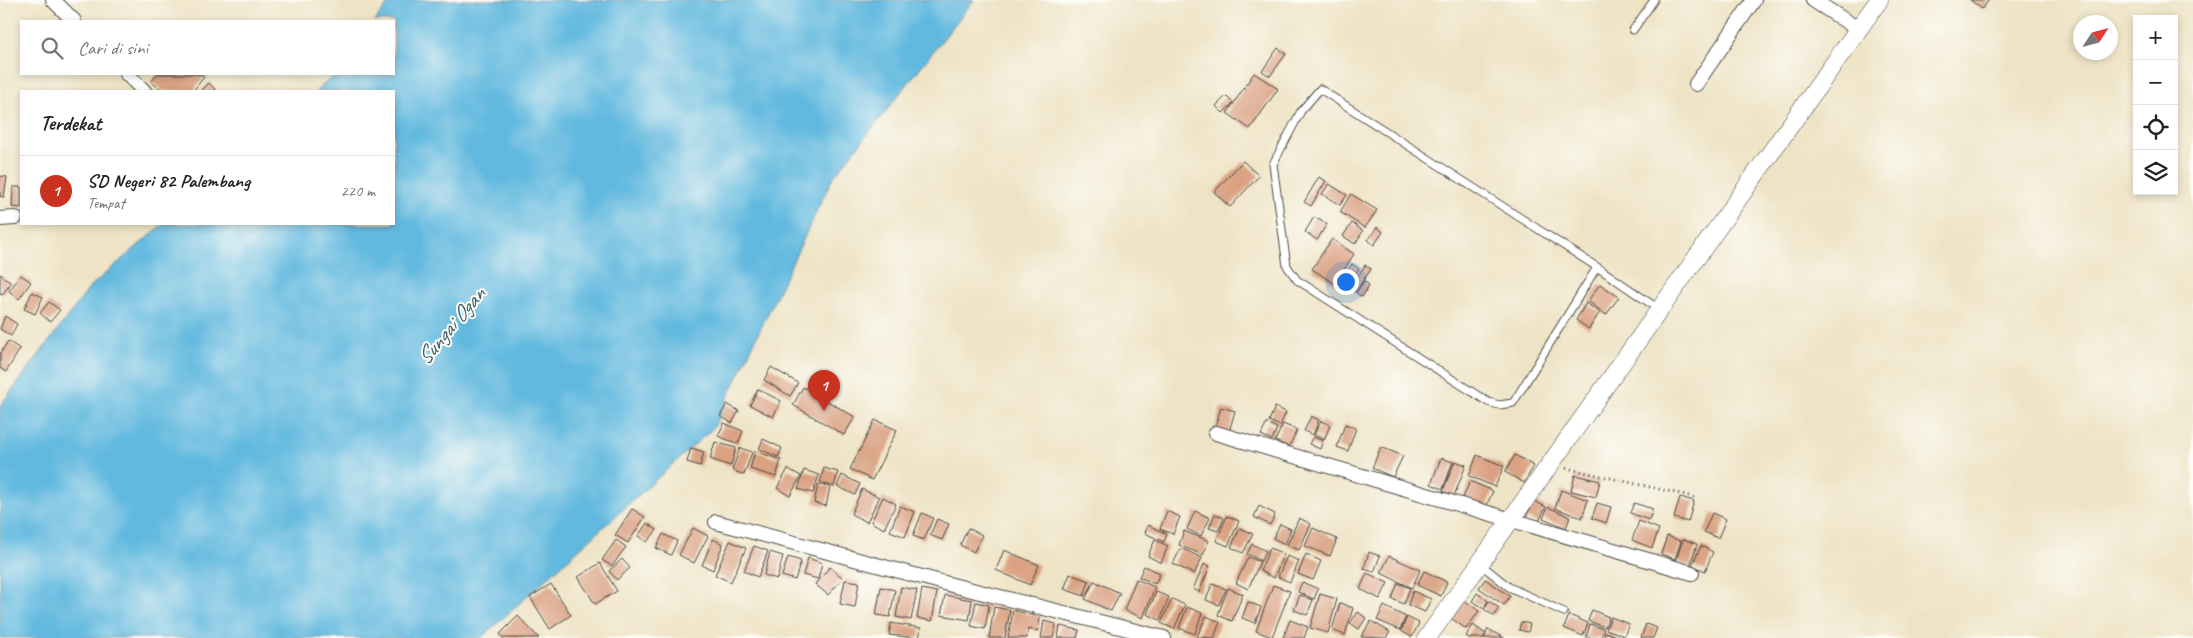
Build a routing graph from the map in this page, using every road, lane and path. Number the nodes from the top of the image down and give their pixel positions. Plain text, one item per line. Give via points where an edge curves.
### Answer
1 (52, 0) edge
2 (1654, 0) edge
3 (1754, 0) edge
4 (1812, 0) edge
5 (1879, 0) edge
6 (73, 20) edge
7 (1858, 29) junction
8 (1633, 30) dead end
9 (128, 75) edge
10 (1696, 84) dead end
11 (143, 90) edge
12 (15, 218) dead end
13 (0, 219) edge
14 (1597, 267) junction
15 (1660, 310) junction
16 (1216, 433) dead end
17 (1550, 465) junction
18 (1694, 498) dead end
19 (1512, 519) junction
20 (716, 522) dead end
21 (1479, 563) junction
22 (1692, 573) dead end
23 (1564, 612) dead end
24 (1164, 638) edge
25 (1427, 638) edge

1 - 6 street
2 - 8 lane
3 - 10 street
4 - 7 street
5 - 7 street
7 - 15 street
9 - 11 street
12 - 13 street
14 - 14 lane via 1320,90 1301,111 1273,164 1287,266 1297,280 1488,402 1499,405 1512,403
14 - 15 lane
15 - 17 street
16 - 19 street
17 - 18 path
17 - 19 street
19 - 21 street
19 - 22 street
20 - 24 street via 952,586
21 - 23 lane via 1509,587
21 - 25 street

